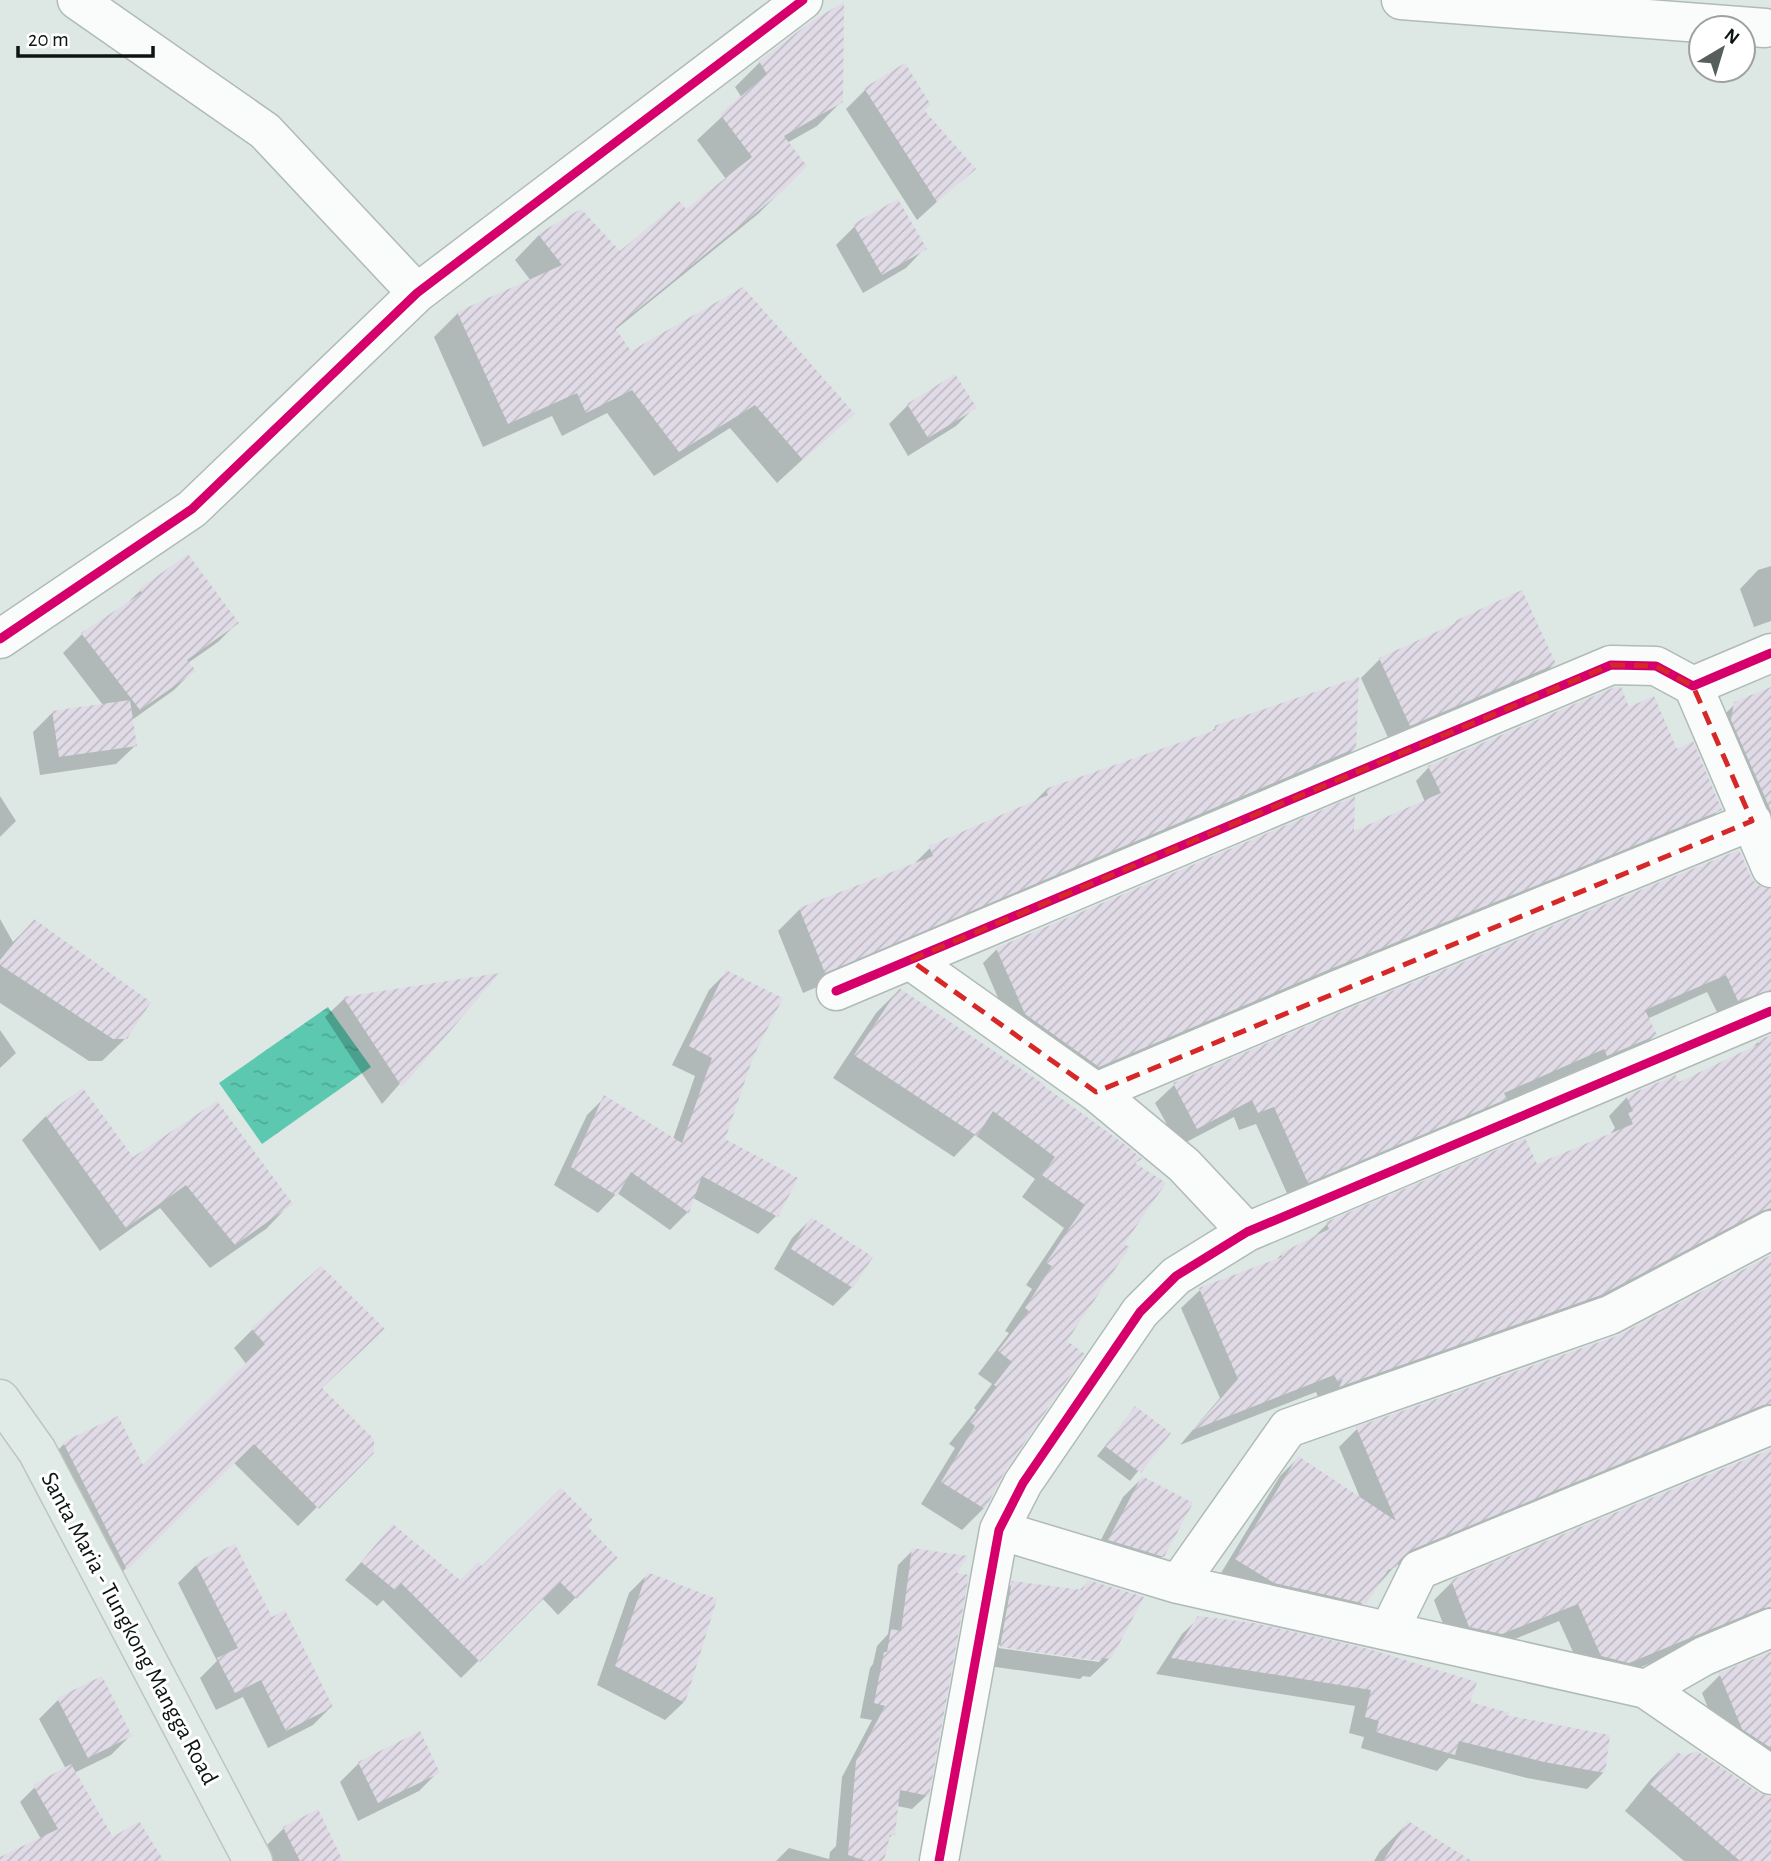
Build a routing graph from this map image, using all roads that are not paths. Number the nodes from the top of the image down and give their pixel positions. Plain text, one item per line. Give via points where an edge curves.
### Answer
1 (77, 0) edge
2 (803, 0) edge
3 (1401, 0) edge
4 (1765, 29) dead end
5 (417, 293) junction
6 (0, 639) edge
7 (1771, 653) edge
8 (1693, 685) junction
9 (1752, 821) junction
10 (1771, 868) edge
11 (910, 960) junction
12 (836, 991) dead end
13 (1771, 1011) edge
14 (1096, 1092) junction
15 (1771, 1230) edge
16 (1247, 1232) junction
17 (0, 1399) edge
18 (1771, 1425) edge
19 (999, 1530) junction
20 (1178, 1584) junction
21 (1771, 1628) edge
22 (1389, 1631) junction
23 (1646, 1689) junction
24 (1771, 1775) edge
25 (253, 1861) edge
26 (939, 1861) edge

1 - 5 street via 265,131
2 - 5 street
3 - 4 street
5 - 6 street via 192,509
7 - 8 street
8 - 9 street
8 - 11 street via 1656,666 1611,665
9 - 10 street
9 - 14 street
11 - 12 street
11 - 14 street
13 - 16 street
14 - 16 street via 1184,1165
15 - 20 street via 1610,1315 1288,1429
16 - 19 street via 1176,1276 1140,1312 1023,1483
17 - 25 main road, Santa Maria - Tungkong Mangga Road via 37,1451
18 - 22 street via 1419,1570
19 - 20 street
19 - 26 street
20 - 22 street
21 - 23 street via 1704,1656
22 - 23 street
23 - 24 street

